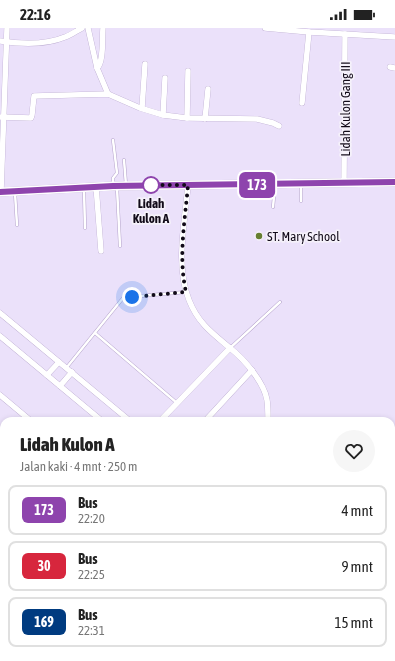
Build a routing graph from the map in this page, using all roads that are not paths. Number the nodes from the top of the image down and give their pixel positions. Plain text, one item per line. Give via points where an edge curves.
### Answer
1 (7, 28) edge
2 (82, 28) edge
3 (88, 28) edge
4 (103, 28) edge
5 (265, 28) edge
6 (309, 32) junction
7 (341, 32) edge
8 (395, 37) edge
9 (0, 41) edge
10 (7, 42) junction
11 (145, 64) dead end
12 (97, 68) junction
13 (188, 71) dead end
14 (165, 78) dead end
15 (208, 89) dead end
16 (108, 94) junction
17 (302, 103) dead end
18 (142, 108) junction
19 (163, 115) junction
20 (2, 117) edge
21 (187, 118) junction
22 (205, 119) junction
23 (279, 126) dead end
24 (113, 140) dead end
25 (124, 160) dead end
26 (395, 182) edge
27 (344, 183) junction
28 (302, 184) junction
29 (188, 185) junction
30 (275, 185) junction
31 (96, 186) junction
32 (115, 186) junction
33 (126, 186) junction
34 (84, 187) junction
35 (15, 191) junction
36 (0, 192) edge
37 (301, 201) dead end
38 (274, 207) dead end
39 (17, 225) dead end
40 (85, 228) dead end
41 (120, 246) dead end
42 (101, 251) dead end
43 (186, 292) junction
44 (280, 302) dead end
45 (0, 313) edge
46 (95, 333) junction
47 (0, 336) edge
48 (230, 348) junction
49 (59, 362) junction
50 (66, 367) junction
51 (252, 370) junction
52 (72, 372) junction
53 (47, 375) junction
54 (60, 386) junction
55 (0, 395) edge
56 (177, 403) junction
57 (26, 417) edge
58 (97, 417) edge
59 (125, 417) edge
60 (164, 417) edge
61 (209, 417) edge
62 (268, 417) edge

1 - 10 street
2 - 10 street via 55,40
3 - 12 street
4 - 12 street via 102,61
5 - 6 street
6 - 7 street
6 - 17 street
7 - 8 street
7 - 27 street, Lidah Kulon Gang III
9 - 10 street
10 - 20 street
11 - 18 street
12 - 16 street
13 - 21 street
14 - 19 street
15 - 22 street
16 - 18 street
16 - 20 street via 34,96 32,117
18 - 19 street
19 - 21 street
20 - 36 street
21 - 22 street
22 - 23 street via 257,119
24 - 32 lane via 117,173 113,178
25 - 33 lane
26 - 27 main road
27 - 28 main road
28 - 30 main road
28 - 37 lane
29 - 30 main road
29 - 33 main road
29 - 43 street via 181,262
30 - 38 lane
31 - 32 main road
31 - 34 main road
31 - 42 street
32 - 33 main road
32 - 41 lane
34 - 35 main road
34 - 40 lane
35 - 36 main road
35 - 39 lane
43 - 46 lane via 124,298
43 - 48 street via 204,326
44 - 48 lane
45 - 49 street
46 - 50 lane
46 - 56 lane
47 - 53 street
48 - 51 street
48 - 56 street
49 - 50 street
49 - 53 street
50 - 52 street
51 - 61 street
51 - 62 street via 267,398
52 - 54 street
52 - 59 street
53 - 54 street
54 - 58 street
55 - 57 street
56 - 60 street

